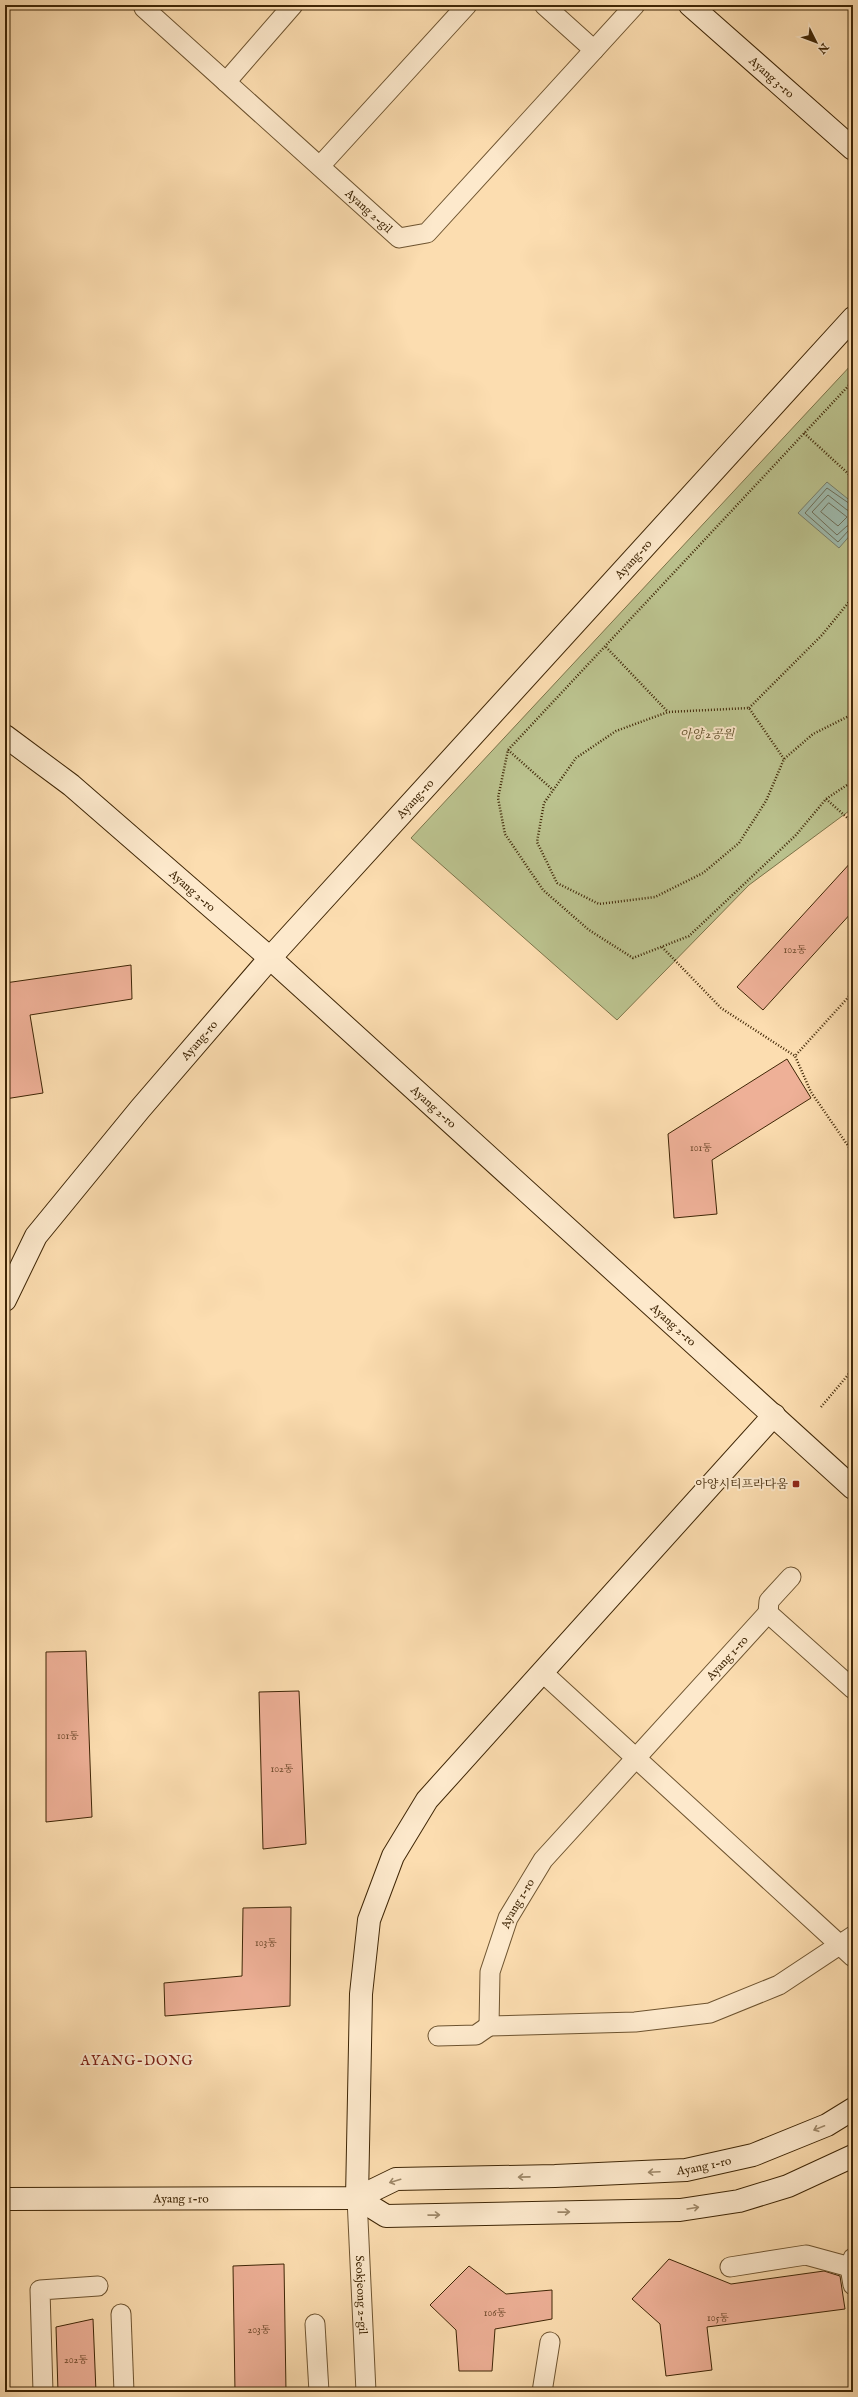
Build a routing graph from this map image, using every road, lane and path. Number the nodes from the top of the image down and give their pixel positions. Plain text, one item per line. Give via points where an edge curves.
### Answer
1 (143, 5) edge
2 (293, 5) edge
3 (467, 5) edge
4 (544, 5) edge
5 (635, 5) edge
6 (690, 5) edge
7 (594, 50) junction
8 (226, 82) junction
9 (853, 149) edge
10 (320, 166) junction
11 (853, 318) edge
12 (853, 381) edge
13 (804, 433) junction
14 (853, 478) edge
15 (853, 597) edge
16 (606, 647) junction
17 (749, 708) junction
18 (668, 712) junction
19 (853, 714) edge
20 (5, 736) edge
21 (508, 750) junction
22 (784, 759) junction
23 (853, 782) edge
24 (553, 790) junction
25 (826, 799) junction
26 (853, 824) edge
27 (662, 947) junction
28 (270, 958) junction
29 (853, 992) edge
30 (795, 1056) junction
31 (853, 1153) edge
32 (5, 1300) edge
33 (853, 1369) edge
34 (821, 1407) dead end
35 (774, 1415) junction
36 (853, 1488) edge
37 (791, 1577) dead end
38 (768, 1613) junction
39 (542, 1672) junction
40 (853, 1689) edge
41 (635, 1758) junction
42 (849, 1946) edge
43 (489, 2026) junction
44 (438, 2036) dead end
45 (853, 2109) edge
46 (853, 2156) edge
47 (357, 2198) junction
48 (5, 2199) edge
49 (730, 2267) dead end
50 (852, 2270) edge
51 (98, 2286) dead end
52 (121, 2314) dead end
53 (315, 2324) dead end
54 (550, 2342) dead end
55 (43, 2392) edge
56 (124, 2392) edge
57 (319, 2392) edge
58 (366, 2392) edge
59 (542, 2392) edge

1 - 8 street, Ayang 2-gil
2 - 8 street
3 - 10 street
4 - 7 street
5 - 7 street, Ayang 2-gil
6 - 9 street, Ayang 3-ro
7 - 10 street, Ayang 2-gil via 427,233 399,238
8 - 10 street, Ayang 2-gil
11 - 28 street, Ayang-ro
12 - 13 path
13 - 14 path
13 - 16 path
15 - 17 path via 822,635
16 - 18 path
16 - 21 path
17 - 18 path
17 - 22 path
18 - 24 path via 616,731 576,758
19 - 22 path via 813,734
20 - 28 street, Ayang 2-ro via 71,785
21 - 24 path
21 - 27 path via 498,798 505,834 543,890 590,930 633,958
22 - 24 path via 766,800 739,843 703,873 655,897 599,904 557,883 536,842 544,803
23 - 25 path
25 - 26 path
25 - 27 path via 796,835 689,936
27 - 30 path via 720,1008
28 - 32 street, Ayang-ro via 140,1109 36,1236
28 - 35 street, Ayang 2-ro
29 - 30 path
30 - 31 path via 812,1092
33 - 34 path
35 - 36 street, Ayang 2-ro
35 - 39 street
37 - 38 street via 769,1601
38 - 40 street
38 - 41 street, Ayang 1-ro
39 - 41 street
39 - 47 street via 427,1800 393,1856 369,1920 361,1994
41 - 42 street
41 - 43 street, Ayang 1-ro via 543,1860 508,1918 490,1972
42 - 43 street via 779,1985 710,2013 635,2022
43 - 44 street via 476,2036
45 -> 47 street, Ayang 1-ro via 827,2125 753,2155 686,2170 396,2179
47 -> 46 street via 386,2216 680,2210 739,2201 788,2186
47 - 48 street, Ayang 1-ro
47 - 58 street, Seokjeong 2-gil
49 - 50 street via 806,2255
51 - 55 street via 40,2290
52 - 56 street
53 - 57 street
54 - 59 street

